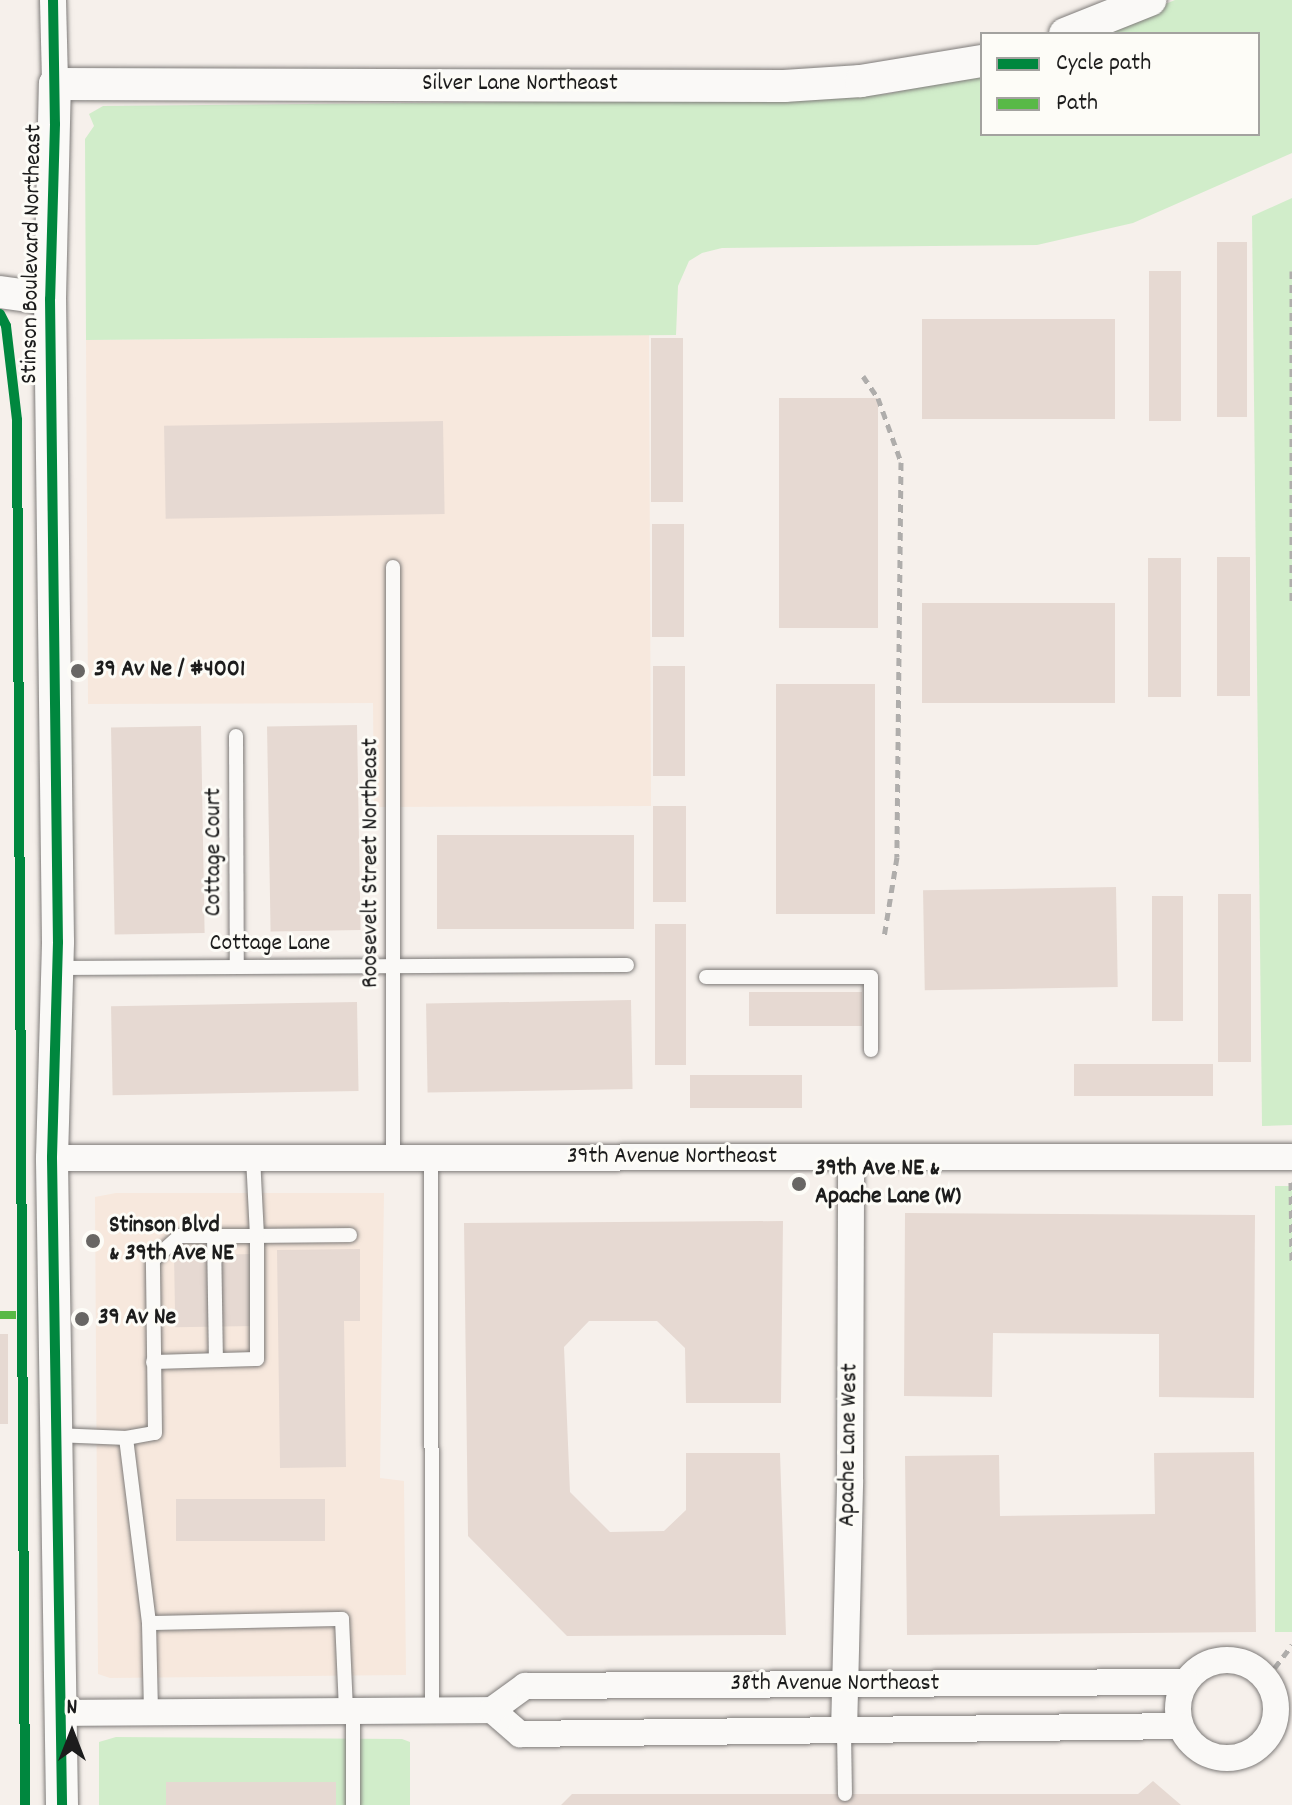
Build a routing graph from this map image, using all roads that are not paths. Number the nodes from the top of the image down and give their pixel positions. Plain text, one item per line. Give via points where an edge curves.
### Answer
1 (53, 0) edge
2 (1150, 0) edge
3 (1070, 32) edge
4 (980, 61) edge
5 (55, 84) junction
6 (0, 292) edge
7 (50, 299) junction
8 (393, 567) dead end
9 (236, 736) dead end
10 (627, 965) dead end
11 (395, 966) junction
12 (237, 967) junction
13 (57, 968) junction
14 (706, 977) dead end
15 (871, 1050) dead end
16 (1292, 1157) edge
17 (52, 1158) junction
18 (253, 1158) junction
19 (393, 1158) junction
20 (431, 1158) junction
21 (851, 1158) junction
22 (350, 1235) dead end
23 (214, 1236) junction
24 (257, 1236) junction
25 (216, 1360) junction
26 (153, 1362) junction
27 (56, 1435) junction
28 (126, 1438) junction
29 (149, 1623) junction
30 (1186, 1682) junction
31 (845, 1686) junction
32 (350, 1710) junction
33 (432, 1710) junction
34 (492, 1710) junction
35 (151, 1711) junction
36 (61, 1713) junction
37 (1180, 1726) junction
38 (844, 1732) junction
39 (845, 1794) dead end
40 (62, 1805) edge
41 (353, 1805) edge

1 - 5 street, Stinson Boulevard Northeast
2 - 3 street
4 - 5 street, Silver Lane Northeast via 861,81 784,86
5 - 7 street, Stinson Boulevard Northeast
6 - 7 street
7 - 13 street, Stinson Boulevard Northeast
8 - 11 lane, Roosevelt Street Northeast
9 - 12 lane, Cottage Court
10 - 11 lane, Cottage Lane
11 - 12 lane, Cottage Lane
11 - 19 lane, Roosevelt Street Northeast
12 - 13 lane, Cottage Lane
13 - 17 street, Stinson Boulevard Northeast
14 - 15 lane via 871,977
16 - 21 street, 39th Avenue Northeast
17 - 18 street, 39th Avenue Northeast
17 - 27 street, Stinson Boulevard Northeast
18 - 19 street, 39th Avenue Northeast
18 - 24 lane
19 - 20 street, 39th Avenue Northeast
20 - 21 street, 39th Avenue Northeast
20 - 33 lane
21 - 31 street, Apache Lane West
22 - 24 lane
23 - 24 lane
23 - 25 lane
23 - 26 lane via 180,1236 153,1260
24 - 25 lane via 257,1359
25 - 26 lane
26 - 28 lane via 155,1433
27 - 28 lane
27 - 36 street, Stinson Boulevard Northeast
28 - 29 lane
29 - 32 lane via 342,1619
29 - 35 lane
30 - 31 street, 38th Avenue Northeast
30 - 37 street via 1178,1699
30 - 37 street via 1199,1669 1234,1660 1266,1679 1276,1710 1263,1744 1229,1759 1210,1756 1187,1739
31 - 34 street, 38th Avenue Northeast via 525,1686
31 - 38 street, Apache Lane West
32 - 33 street
32 - 35 street
32 - 41 lane
33 - 34 street
34 - 38 street, 38th Avenue Northeast via 520,1734
35 - 36 street
36 - 40 street, Stinson Boulevard Northeast
37 - 38 street, 38th Avenue Northeast
38 - 39 lane

